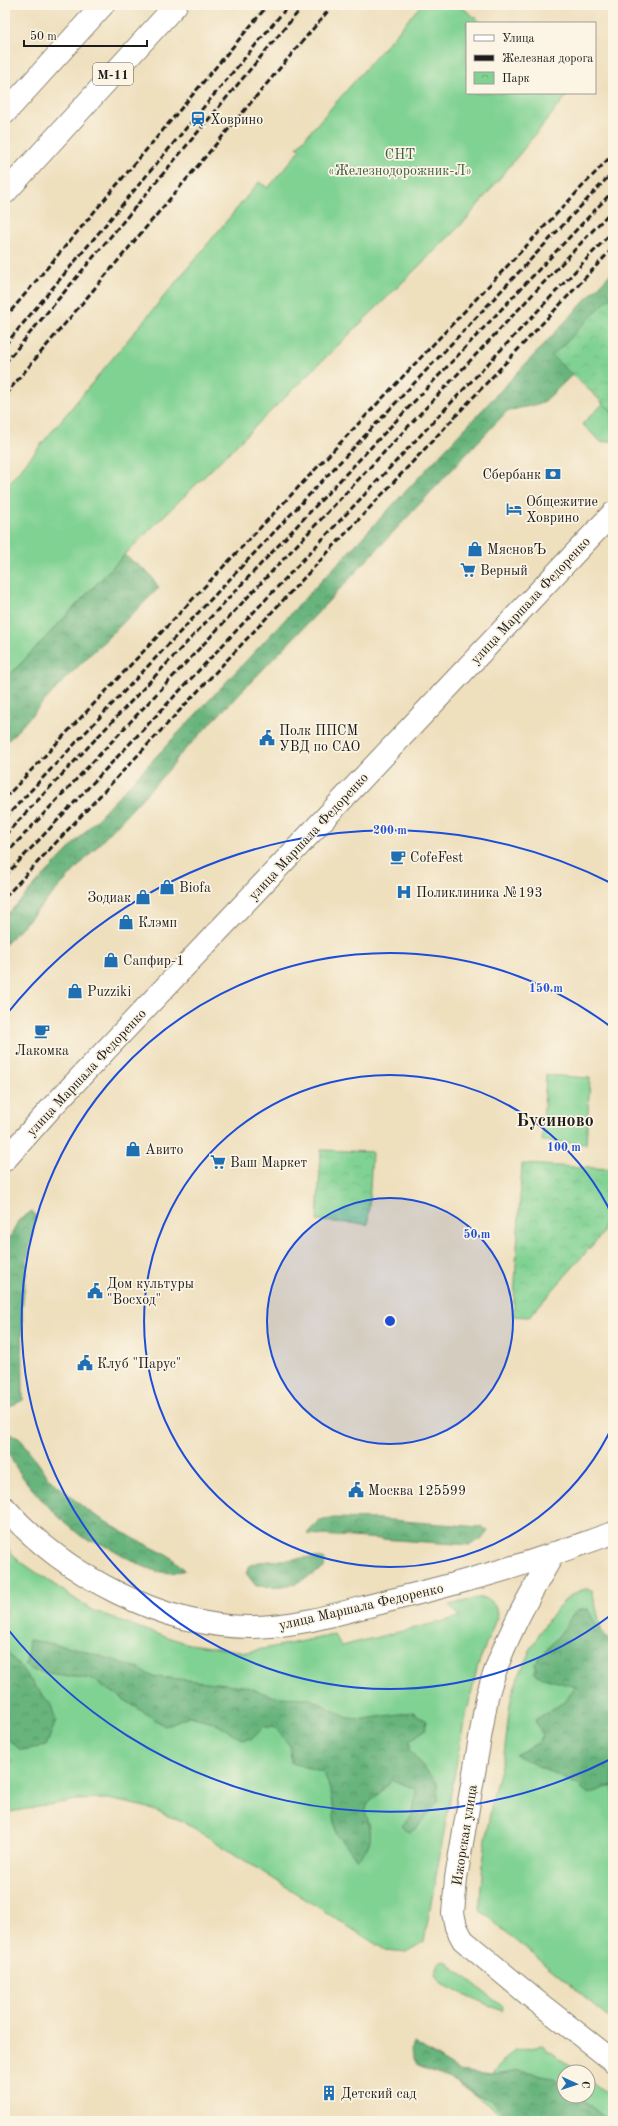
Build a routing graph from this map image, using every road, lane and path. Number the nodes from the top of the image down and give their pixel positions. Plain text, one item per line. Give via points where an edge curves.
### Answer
1 (103, 5) edge
2 (176, 5) edge
3 (5, 113) edge
4 (5, 192) edge
5 (613, 513) edge
6 (5, 1160) edge
7 (5, 1508) edge
8 (613, 1533) edge
9 (554, 1553) junction
10 (613, 2061) edge

1 - 3 street
2 - 4 street, М-11
5 - 6 street, улица Маршала Федоренко via 62,1096
7 - 9 street, улица Маршала Федоренко via 22,1527 56,1554 105,1585 156,1609 228,1626 274,1626 316,1619 475,1578
8 - 9 street, улица Маршала Федоренко
9 - 10 street, Ижорская улица via 530,1594 494,1672 456,1878 453,1913 456,1927 463,1940

